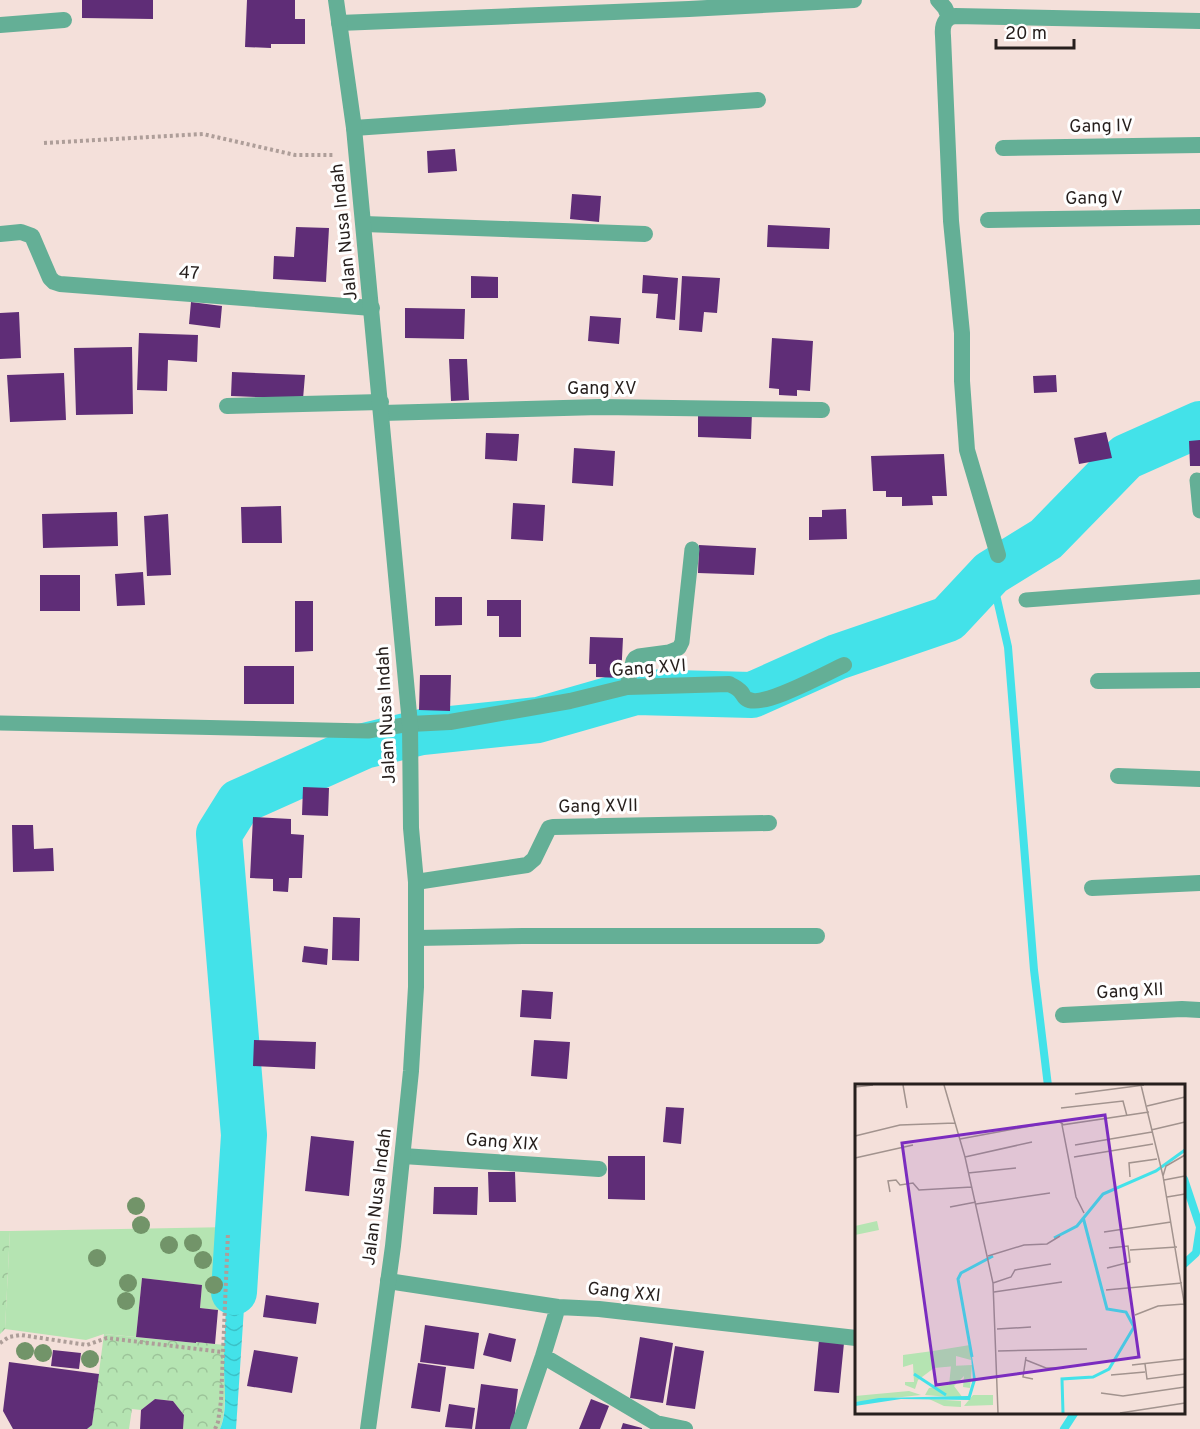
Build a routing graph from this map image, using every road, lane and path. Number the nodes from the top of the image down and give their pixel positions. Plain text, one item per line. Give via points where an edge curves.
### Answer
1 (336, 0) edge
2 (854, 0) edge
3 (938, 0) edge
4 (949, 17) junction
5 (64, 20) dead end
6 (1200, 21) edge
7 (339, 23) junction
8 (0, 25) edge
9 (758, 100) dead end
10 (354, 128) junction
11 (44, 143) dead end
12 (1200, 145) edge
13 (1003, 148) dead end
14 (357, 156) junction
15 (1200, 217) edge
16 (988, 220) dead end
17 (364, 224) junction
18 (0, 234) edge
19 (645, 234) dead end
20 (372, 308) junction
21 (227, 406) dead end
22 (381, 407) junction
23 (822, 410) dead end
24 (1197, 480) dead end
25 (1200, 511) edge
26 (692, 549) dead end
27 (998, 555) dead end
28 (1200, 587) edge
29 (1026, 600) dead end
30 (844, 665) dead end
31 (1200, 680) edge
32 (1098, 681) dead end
33 (627, 687) junction
34 (0, 723) edge
35 (410, 728) junction
36 (1118, 776) dead end
37 (1200, 779) edge
38 (769, 823) dead end
39 (416, 882) junction
40 (1200, 883) edge
41 (1092, 888) dead end
42 (817, 936) dead end
43 (417, 938) junction
44 (1200, 1010) edge
45 (1063, 1016) dead end
46 (403, 1156) junction
47 (599, 1169) dead end
48 (228, 1232) dead end
49 (388, 1281) junction
50 (558, 1307) junction
51 (855, 1338) edge
52 (0, 1343) edge
53 (222, 1352) junction
54 (543, 1356) junction
55 (215, 1429) edge
56 (368, 1429) edge
57 (518, 1429) edge
58 (685, 1429) edge

1 - 7 street, Jalan Nusa Indah
2 - 7 street
3 - 4 street
4 - 6 street
4 - 27 street via 942,36 967,450
5 - 8 street
7 - 10 street, Jalan Nusa Indah
9 - 10 street
10 - 14 street, Jalan Nusa Indah
11 - 14 path via 203,134 295,155
12 - 13 street, Gang IV
14 - 17 street, Jalan Nusa Indah
15 - 16 street, Gang V
17 - 19 street
17 - 20 street, Jalan Nusa Indah
18 - 20 street, 47 via 21,232 32,236 50,278 60,284
20 - 22 street, Jalan Nusa Indah
21 - 22 street, Gang XV
22 - 23 street, Gang XV
22 - 35 street, Jalan Nusa Indah
24 - 25 lane
26 - 33 lane via 682,642 669,652 635,657
28 - 29 lane
30 - 33 street, Gang XVI via 777,696 754,702 729,684
31 - 32 street
33 - 35 street, Gang XVI via 570,702
34 - 35 lane via 368,731
35 - 39 street, Jalan Nusa Indah
36 - 37 street
38 - 39 street, Gang XVII via 553,827 527,866
39 - 43 street, Jalan Nusa Indah
40 - 41 street
42 - 43 street
43 - 46 street, Jalan Nusa Indah via 413,1050
44 - 45 street, Gang XII
46 - 47 street, Gang XIX
46 - 49 street, Jalan Nusa Indah
48 - 53 path
49 - 50 street, Gang XXI
49 - 56 street, Jalan Nusa Indah
50 - 51 street, Gang XXI
50 - 54 street
52 - 53 path via 21,1335 87,1345 107,1338
53 - 55 path via 221,1401
54 - 57 street
54 - 58 street via 657,1423

